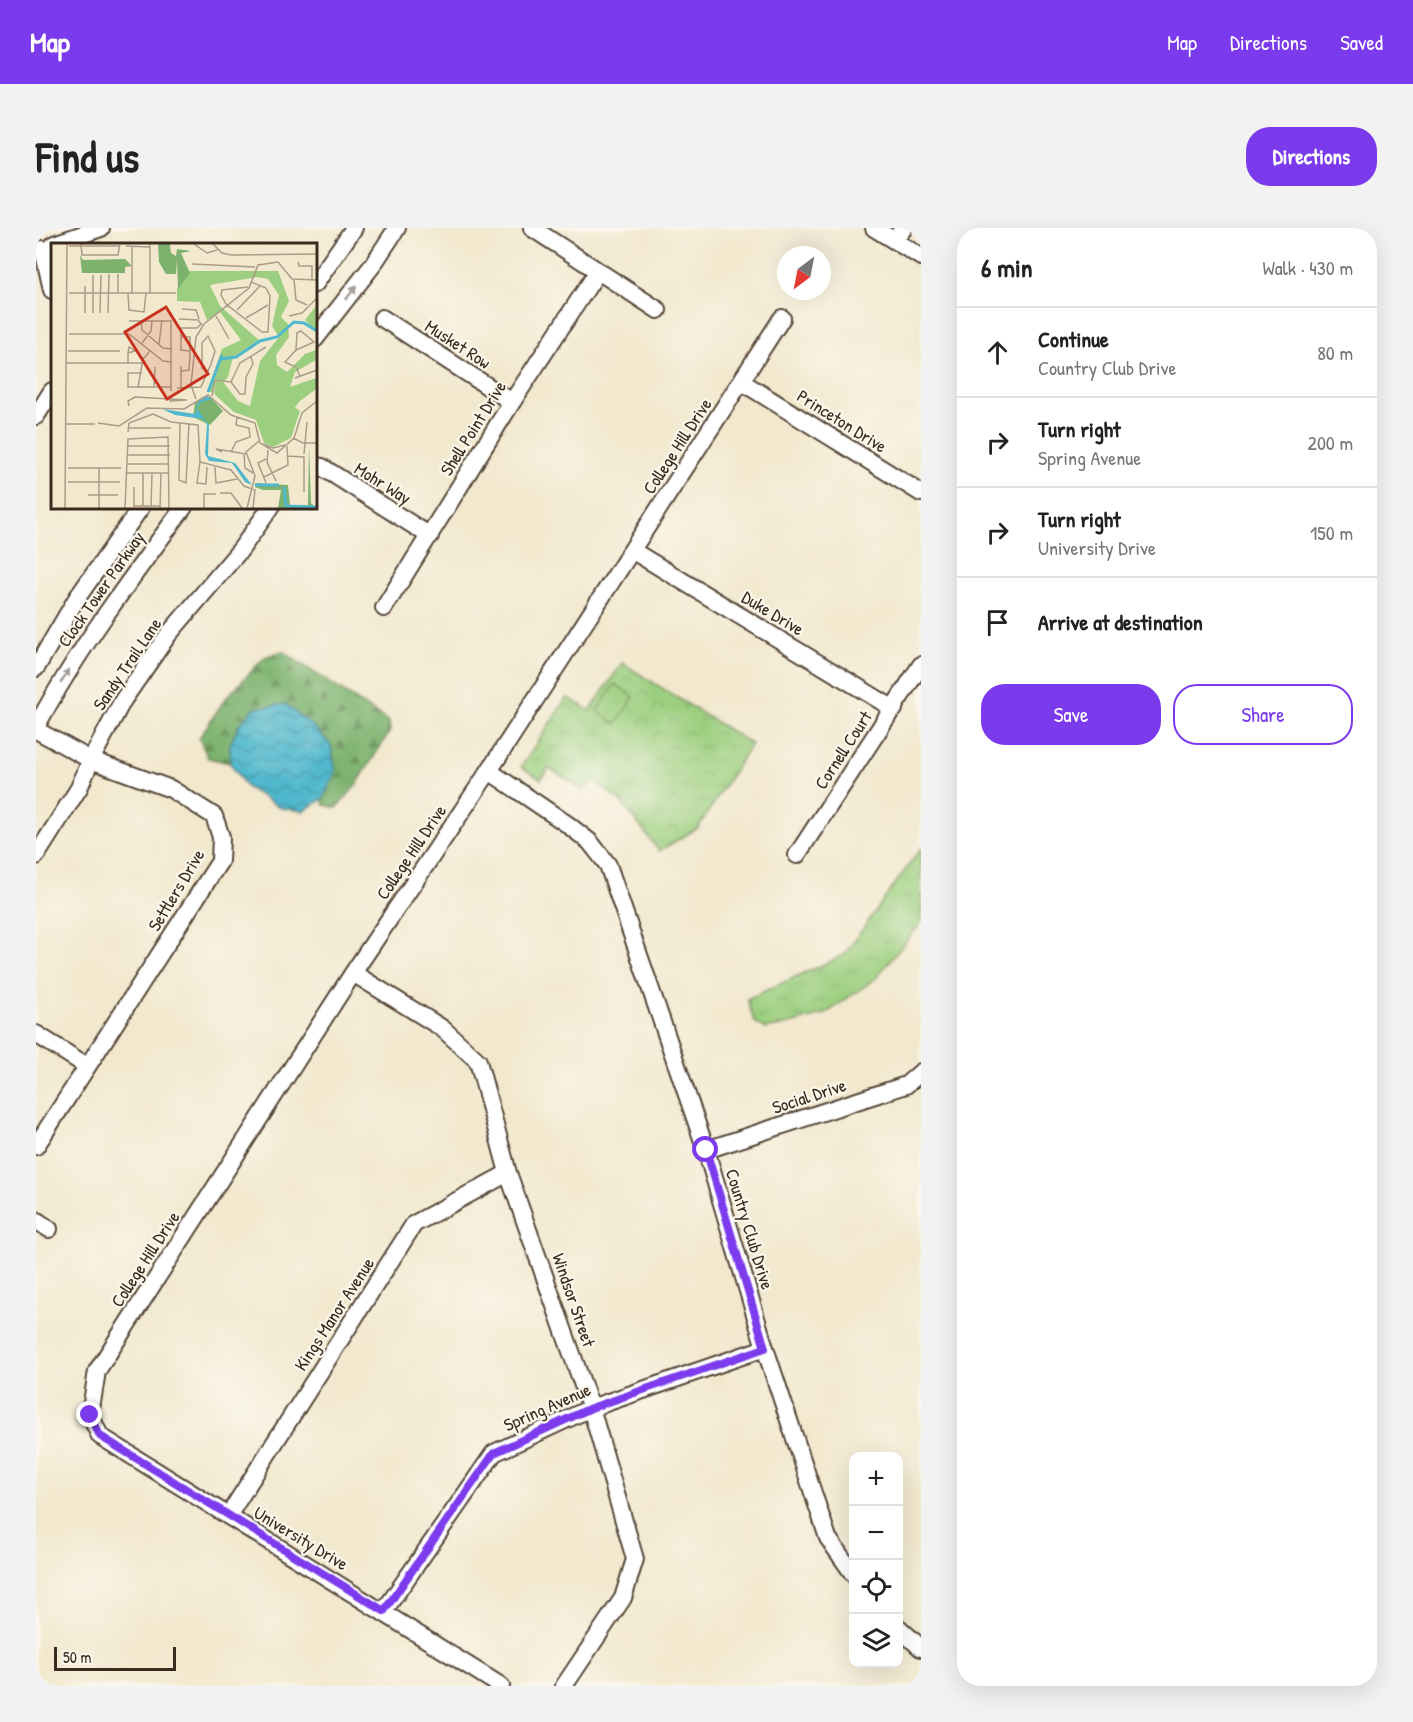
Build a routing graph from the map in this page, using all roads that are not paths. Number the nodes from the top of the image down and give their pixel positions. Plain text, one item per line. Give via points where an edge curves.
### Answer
1 (101, 228) edge
2 (354, 228) edge
3 (397, 228) edge
4 (532, 228) edge
5 (874, 228) edge
6 (899, 234) edge
7 (60, 243) edge
8 (46, 248) edge
9 (921, 257) edge
10 (598, 271) junction
11 (51, 283) edge
12 (316, 283) edge
13 (658, 310) dead end
14 (382, 318) dead end
15 (782, 318) dead end
16 (316, 338) edge
17 (742, 382) junction
18 (51, 393) edge
19 (512, 402) junction
20 (36, 416) edge
21 (316, 466) edge
22 (921, 493) edge
23 (140, 508) edge
24 (183, 508) edge
25 (270, 508) edge
26 (430, 536) junction
27 (633, 551) junction
28 (384, 608) dead end
29 (921, 665) edge
30 (36, 668) edge
31 (894, 709) junction
32 (36, 729) edge
33 (91, 760) junction
34 (489, 771) junction
35 (797, 855) dead end
36 (36, 856) edge
37 (353, 973) junction
38 (36, 1034) edge
39 (87, 1066) junction
40 (921, 1072) edge
41 (36, 1146) edge
42 (706, 1150) junction
43 (508, 1173) junction
44 (765, 1348) junction
45 (591, 1408) junction
46 (90, 1415) joint
47 (228, 1516) junction
48 (849, 1568) edge
49 (384, 1611) junction
50 (903, 1632) edge
51 (921, 1648) edge
52 (501, 1686) edge
53 (564, 1686) edge

1 - 7 street
2 - 12 street
16 -> 3 street
4 - 10 street
5 - 6 street
6 - 9 street
8 - 11 street
10 - 13 street
10 - 19 street, Shell Point Drive
14 - 19 street, Musket Row
15 - 17 street, College Hill Drive
17 - 22 street, Princeton Drive
17 - 27 street, College Hill Drive
18 - 20 street
19 - 26 street, Shell Point Drive
21 - 26 street, Mohr Way
23 - 30 street, Clock Tower Parkway via 77,597
32 -> 24 street, Clock Tower Parkway via 97,625
25 - 33 street, Sandy Trail Lane via 162,644 123,700
26 - 28 street, Shell Point Drive
27 - 31 street, Duke Drive
27 - 34 street, College Hill Drive
29 - 31 street, Cornell Court
31 - 35 street, Cornell Court
32 - 33 street, Settlers Drive
33 - 36 street, Sandy Trail Lane via 79,788
33 - 39 street, Settlers Drive via 171,789 214,816 221,837 220,861
34 - 37 street, College Hill Drive
34 - 42 street, Country Club Drive via 590,842 608,866
37 - 43 street, Windsor Street via 442,1028 478,1061
37 - 46 street, College Hill Drive via 97,1371
38 - 39 street
39 - 41 street, Settlers Drive
40 - 42 street, Social Drive via 906,1085
42 - 44 street, Country Club Drive
43 - 45 street, Windsor Street
43 - 47 street, Kings Manor Avenue via 414,1224
44 - 45 street, Spring Avenue
44 - 48 street, Country Club Drive via 828,1538
45 - 49 street, Spring Avenue via 494,1453
45 - 53 street, Windsor Street via 635,1559 623,1598
46 - 47 street, University Drive via 100,1436
47 - 49 street, University Drive
49 - 52 street, University Drive
50 - 51 street

